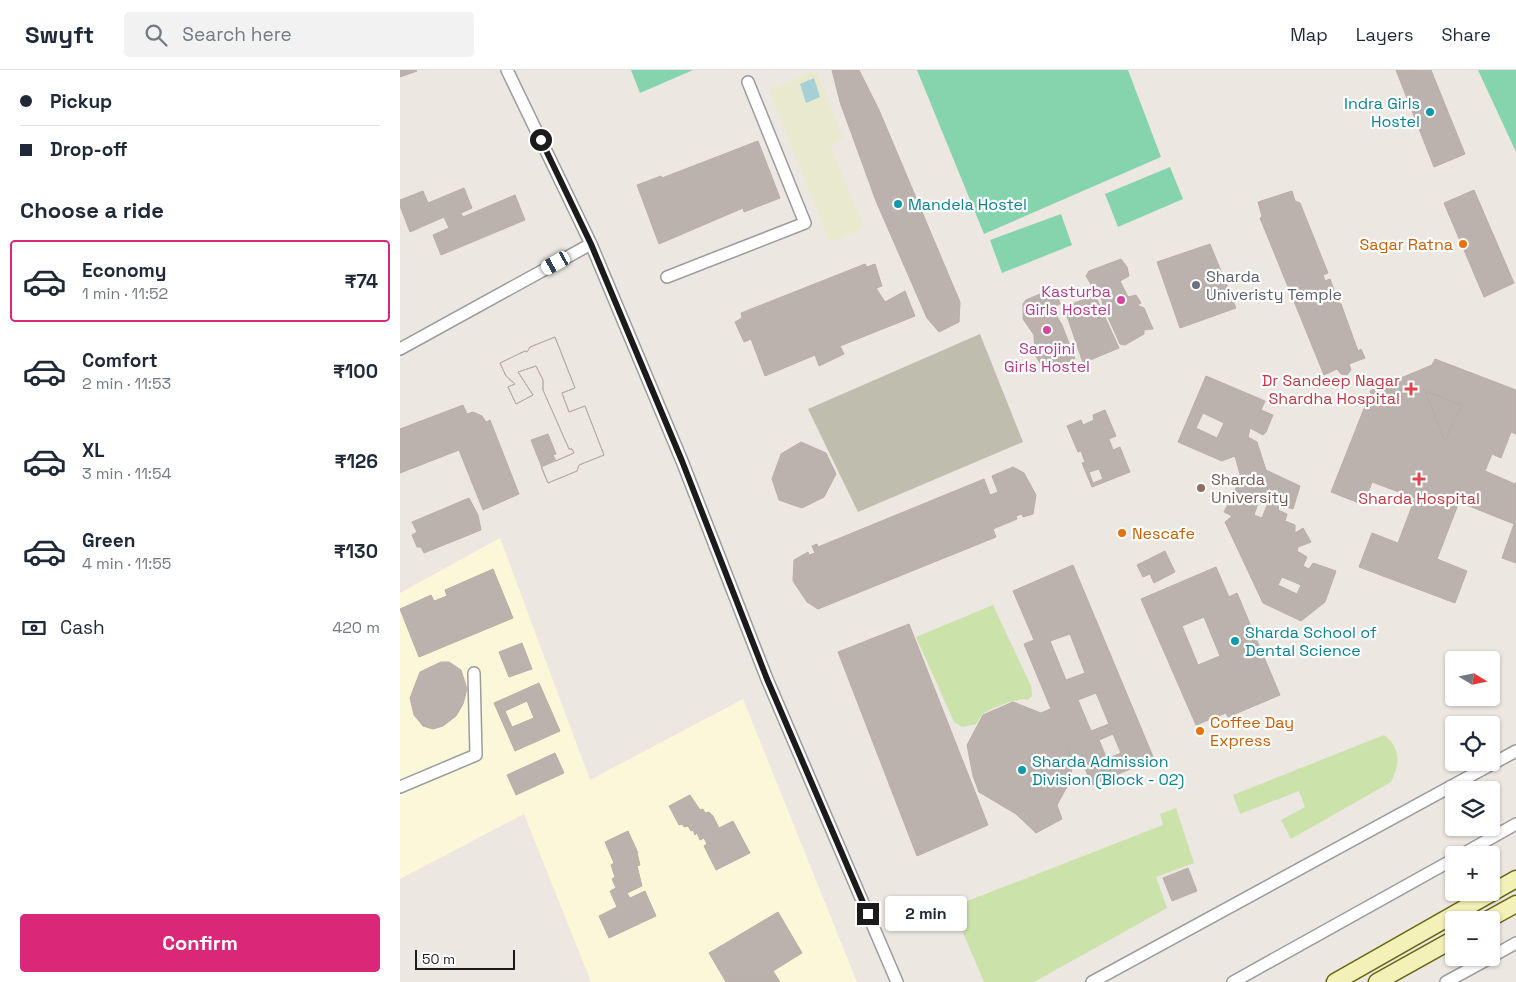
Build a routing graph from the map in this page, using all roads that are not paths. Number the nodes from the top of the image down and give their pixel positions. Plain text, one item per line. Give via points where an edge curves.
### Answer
1 (507, 70) edge
2 (748, 82) dead end
3 (591, 244) junction
4 (667, 277) dead end
5 (400, 349) edge
6 (474, 673) dead end
7 (1516, 751) edge
8 (400, 787) edge
9 (1516, 824) edge
10 (1477, 846) edge
11 (1445, 864) edge
12 (1516, 879) edge
13 (1516, 904) edge
14 (1500, 913) edge
15 (1516, 943) edge
16 (1445, 944) edge
17 (1500, 952) edge
18 (1475, 966) edge
19 (897, 982) edge
20 (1092, 982) edge
21 (1233, 982) edge
22 (1335, 982) edge
23 (1377, 982) edge
24 (1446, 982) edge

1 - 3 street
2 - 4 street via 805,223
3 - 5 street
3 - 19 street via 682,461 767,679
6 - 8 street via 476,756
7 - 20 street
9 - 10 street
11 - 21 street
12 - 22 street
13 - 14 street
15 - 17 street
16 - 23 street
18 - 24 street

